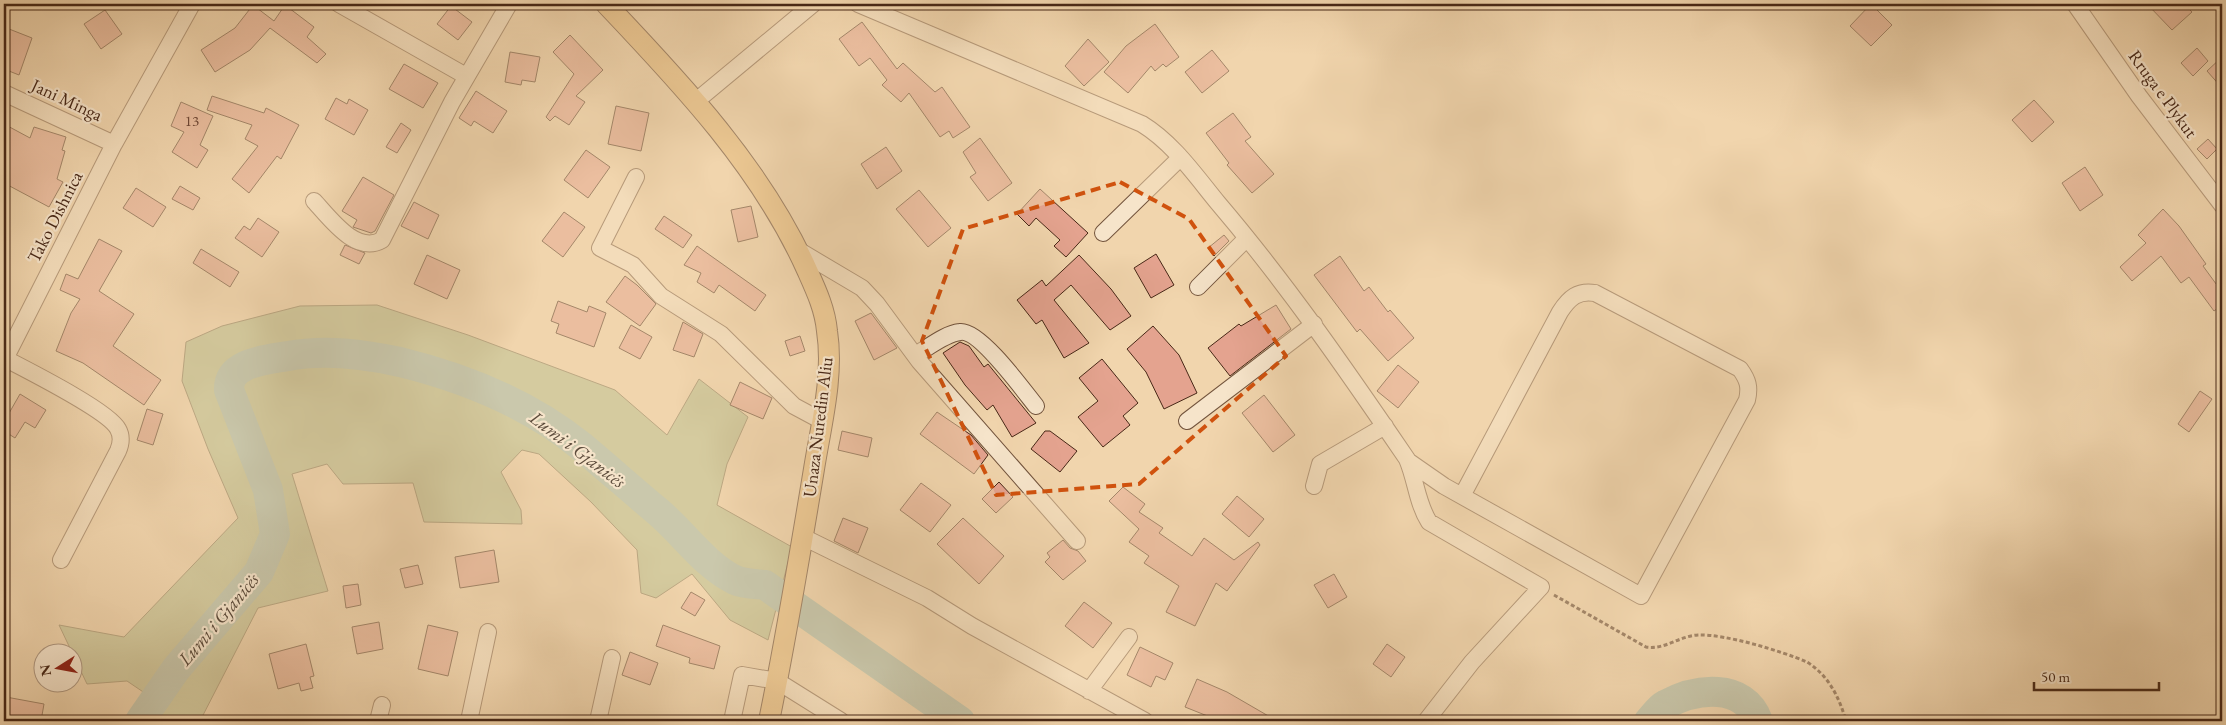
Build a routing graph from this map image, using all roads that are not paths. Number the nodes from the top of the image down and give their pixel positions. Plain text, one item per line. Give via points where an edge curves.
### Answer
1 (192, 4) edge
2 (338, 4) edge
3 (509, 4) edge
4 (606, 4) edge
5 (813, 4) edge
6 (858, 4) edge
7 (2075, 4) edge
8 (466, 76) junction
9 (4, 93) edge
10 (695, 102) junction
11 (114, 144) junction
12 (1180, 158) junction
13 (636, 177) dead end
14 (314, 200) dead end
15 (2222, 205) edge
16 (1103, 233) dead end
17 (1247, 238) junction
18 (798, 250) junction
19 (1198, 287) dead end
20 (1314, 324) junction
21 (915, 356) junction
22 (4, 359) edge
23 (1036, 406) dead end
24 (1187, 421) dead end
25 (822, 422) junction
26 (1384, 426) junction
27 (1406, 459) junction
28 (1314, 486) dead end
29 (1462, 496) junction
30 (1077, 541) dead end
31 (802, 544) junction
32 (61, 560) dead end
33 (488, 632) dead end
34 (1129, 637) dead end
35 (612, 658) dead end
36 (777, 681) junction
37 (1089, 691) junction
38 (382, 705) dead end
39 (378, 721) edge
40 (469, 721) edge
41 (598, 721) edge
42 (732, 721) edge
43 (769, 721) edge
44 (841, 721) edge
45 (1145, 721) edge
46 (1426, 721) edge

1 - 11 street, Tako Dishnica
2 - 8 street
3 - 8 street
4 - 10 main road, Unaza Nuredin Aliu
5 - 10 street
6 - 12 street via 1142,124 1165,141
7 - 15 street, Rruga e Plykut via 2150,112
8 - 14 street via 382,240 365,245 338,227
9 - 11 street, Jani Minga
10 - 18 main road, Unaza Nuredin Aliu via 767,197
11 - 22 street, Tako Dishnica
12 - 16 street
12 - 17 street
13 - 25 street via 600,248 633,265 661,296 721,334 794,406
17 - 19 street
17 - 20 street
18 - 21 street via 862,288
18 - 25 main road, Unaza Nuredin Aliu via 823,309 828,331 829,356
20 - 24 street
20 - 26 street
21 - 23 street via 952,334 962,331 970,334 986,347
21 - 30 street
22 - 32 street via 94,408 115,425 121,437 118,451
25 - 31 main road, Unaza Nuredin Aliu
26 - 27 street
26 - 28 street via 1320,464
27 - 29 street
27 - 46 street via 1429,522 1541,587 1472,662
29 - 29 street via 1641,596 1747,400 1747,378 1740,369 1595,293 1586,291 1576,295 1560,312
31 - 36 main road, Unaza Nuredin Aliu
31 - 37 street via 926,598
33 - 40 street
34 - 37 street
35 - 41 street
36 - 42 street via 742,675
36 - 43 main road, Unaza Nuredin Aliu
36 - 44 street
37 - 45 street
38 - 39 street

